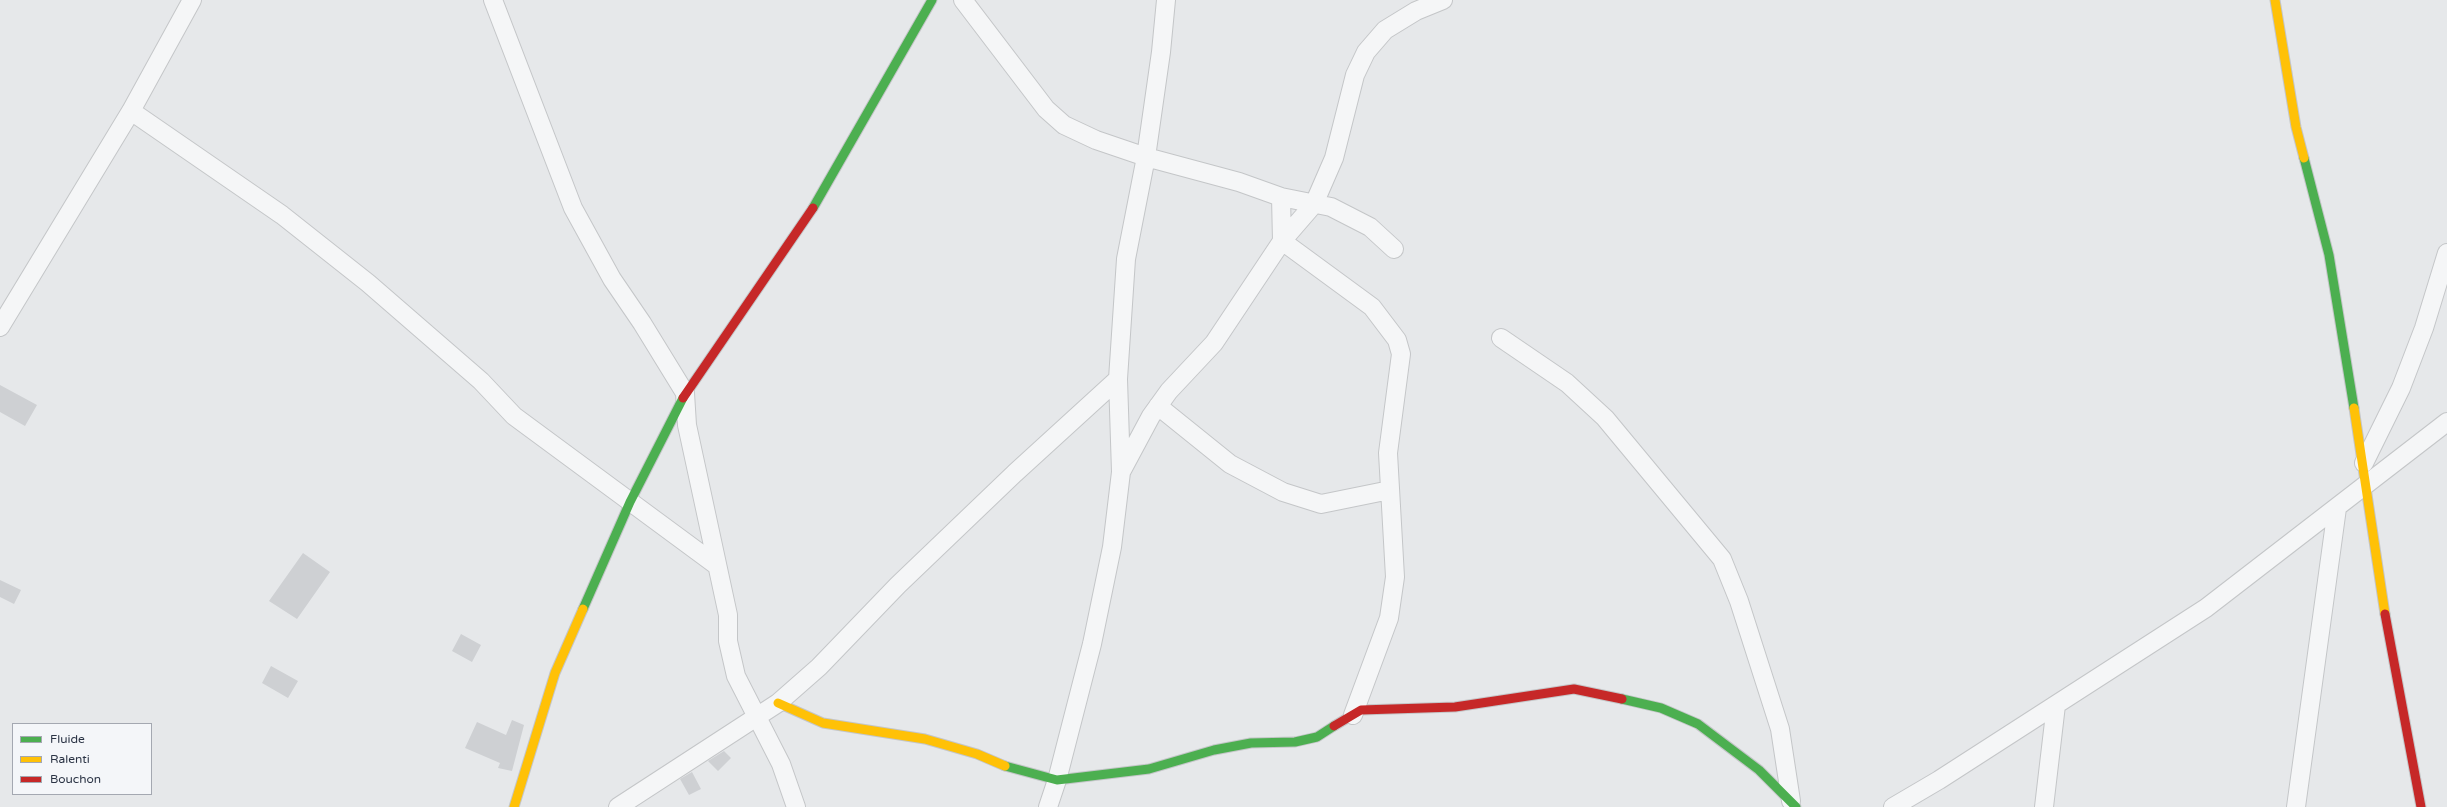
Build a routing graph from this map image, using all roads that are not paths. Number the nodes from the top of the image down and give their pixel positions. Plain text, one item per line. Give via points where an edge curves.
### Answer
1 (192, 0) edge
2 (493, 0) edge
3 (932, 0) edge
4 (963, 0) edge
5 (1166, 0) edge
6 (1443, 0) edge
7 (2275, 0) edge
8 (131, 111) junction
9 (1146, 157) junction
10 (1281, 197) junction
11 (1314, 204) junction
12 (1282, 241) junction
13 (1394, 250) dead end
14 (2447, 253) edge
15 (0, 326) edge
16 (1501, 338) dead end
17 (1118, 378) junction
18 (685, 393) junction
19 (1158, 406) junction
20 (2447, 422) edge
21 (2364, 463) junction
22 (1121, 472) junction
23 (2367, 484) junction
24 (1390, 490) junction
25 (630, 502) junction
26 (2337, 508) junction
27 (716, 565) junction
28 (778, 703) junction
29 (2056, 705) junction
30 (1354, 715) junction
31 (756, 718) junction
32 (1057, 780) junction
33 (1793, 804) edge
34 (514, 807) edge
35 (618, 807) edge
36 (796, 807) edge
37 (1048, 807) edge
38 (1893, 807) edge
39 (2044, 807) edge
40 (2296, 807) edge
41 (2421, 807) edge

1 - 8 street
2 - 18 street via 573,208 612,279
3 - 18 street via 806,221
4 - 9 street via 1046,109 1064,125 1096,140
5 - 9 street
6 - 11 street via 1416,11 1385,30 1366,52 1355,75 1334,158
7 - 21 street via 2296,127 2329,255
8 - 15 street
8 - 25 street via 282,215 368,283 481,381 514,416
9 - 10 street via 1239,182
9 - 17 street via 1126,259
10 - 11 street
10 - 12 street
11 - 12 street
11 - 13 street via 1331,208 1370,227
12 - 19 street via 1214,342
12 - 24 street via 1372,307 1397,340 1401,354 1388,453
14 - 21 street via 2424,328 2400,388
16 - 33 street via 1566,384 1605,418 1722,559 1740,601 1780,729
17 - 22 street
17 - 28 street via 1015,473 898,585 819,666
18 - 25 street
18 - 27 street via 687,425
19 - 22 street
19 - 24 street via 1230,464 1283,492 1321,504
20 - 23 street
21 - 23 street
22 - 32 street via 1112,547 1092,644
23 - 26 street
23 - 41 street via 2382,596
24 - 30 street via 1395,577 1390,618
25 - 27 street
25 - 34 street via 593,581 555,673
26 - 29 street via 2206,608
26 - 40 street
27 - 31 street via 728,615 728,641 736,676
28 - 31 street
28 - 32 street via 823,723 925,739 977,754 1016,770
29 - 38 street
29 - 39 street
30 - 32 street via 1316,737 1295,742 1251,743 1214,750 1148,769
30 - 33 street via 1361,710 1455,707 1574,689 1661,708 1698,724 1759,770
31 - 35 street
31 - 36 street via 781,764
32 - 37 street

